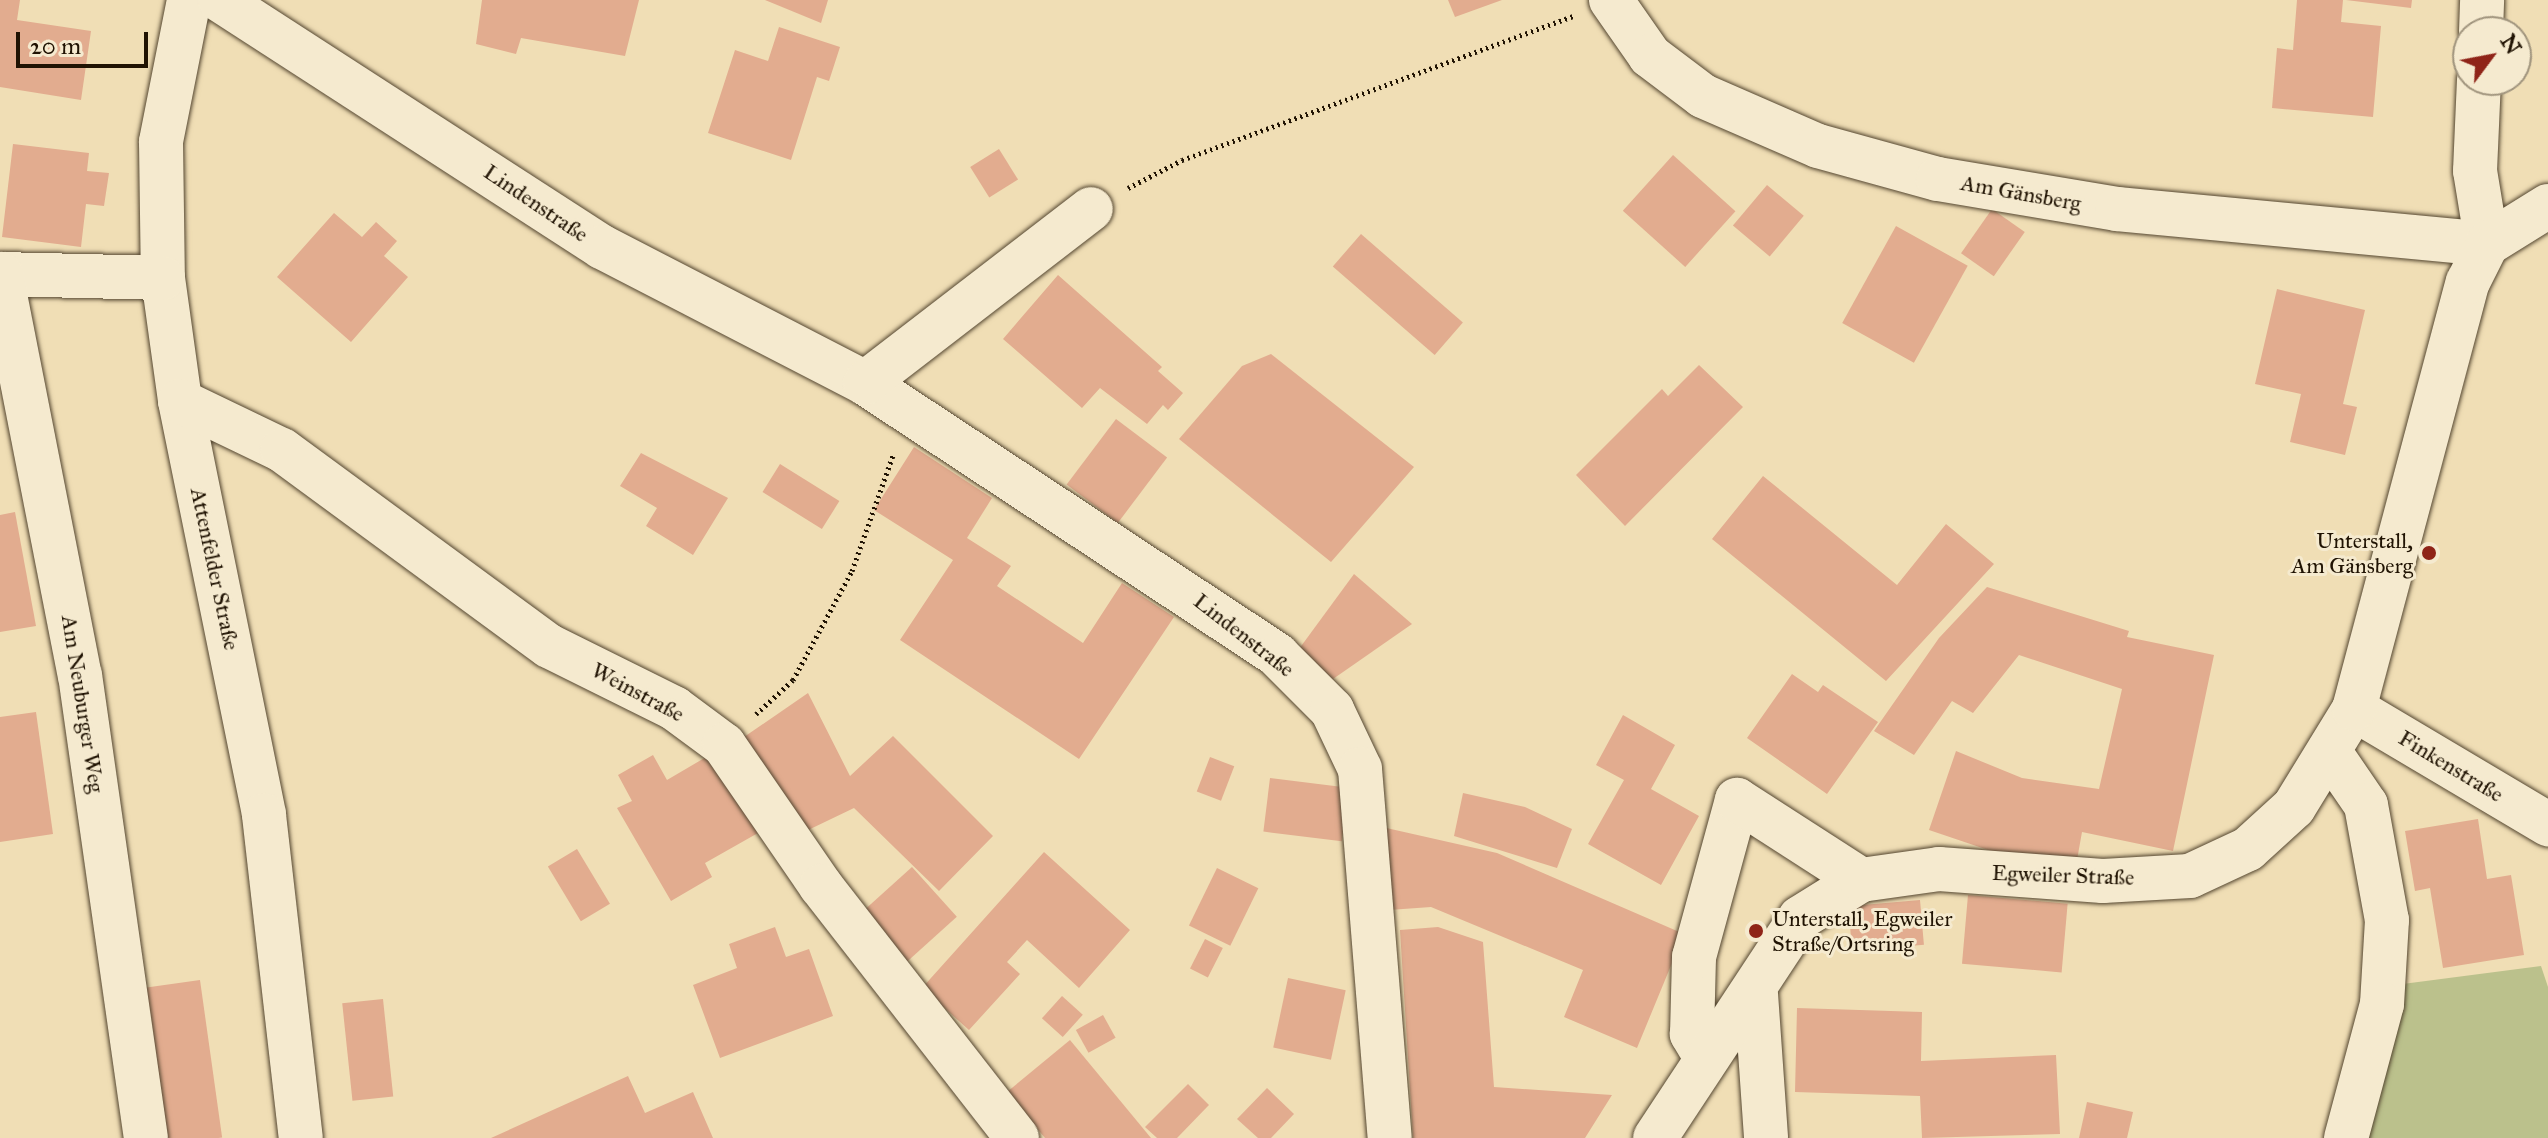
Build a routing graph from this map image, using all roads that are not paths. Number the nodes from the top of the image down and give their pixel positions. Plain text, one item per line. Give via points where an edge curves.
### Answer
1 (189, 0) edge
2 (220, 0) edge
3 (1612, 1) edge
4 (2478, 96) edge
5 (2548, 206) edge
6 (1091, 209) road end
7 (2487, 244) junction
8 (1, 274) edge
9 (163, 278) junction
10 (865, 383) junction
11 (180, 401) junction
12 (2354, 709) junction
13 (2329, 751) junction
14 (2548, 824) edge
15 (1861, 880) junction
16 (1756, 994) junction
17 (1705, 1056) junction
18 (146, 1138) edge
19 (301, 1138) edge
20 (1017, 1138) edge
21 (1390, 1138) edge
22 (1655, 1138) edge
23 (1766, 1138) edge
24 (2346, 1138) edge

1 - 9 street, Attenfelder Straße via 161,142
2 - 10 street, Lindenstraße via 602,247
3 - 7 street, Am Gänsberg via 1650,56 1703,96 1848,154 1938,179 2117,209
4 - 7 street via 2475,171
5 - 7 street
6 - 10 street
7 - 12 street, Egweiler Straße via 2447,343
8 - 9 street
8 - 18 street, Am Neuburger Weg via 80,675
9 - 11 street, Attenfelder Straße
10 - 21 street, Lindenstraße via 1186,589 1277,655 1332,710 1360,769
11 - 19 street, Attenfelder Straße via 264,815
11 - 20 street, Weinstraße via 282,450 549,646 674,708 724,745 821,886
12 - 13 street, Egweiler Straße
12 - 14 street, Finkenstraße
13 - 15 street, Egweiler Straße via 2294,807 2248,849 2190,876 2103,881 1939,869
13 - 24 street via 2366,805 2387,920 2382,1004
15 - 16 street, Egweiler Straße via 1800,918
15 - 17 street via 1737,800 1694,957 1692,1034
16 - 17 street, Egweiler Straße
16 - 23 street
17 - 22 street, Egweiler Straße

